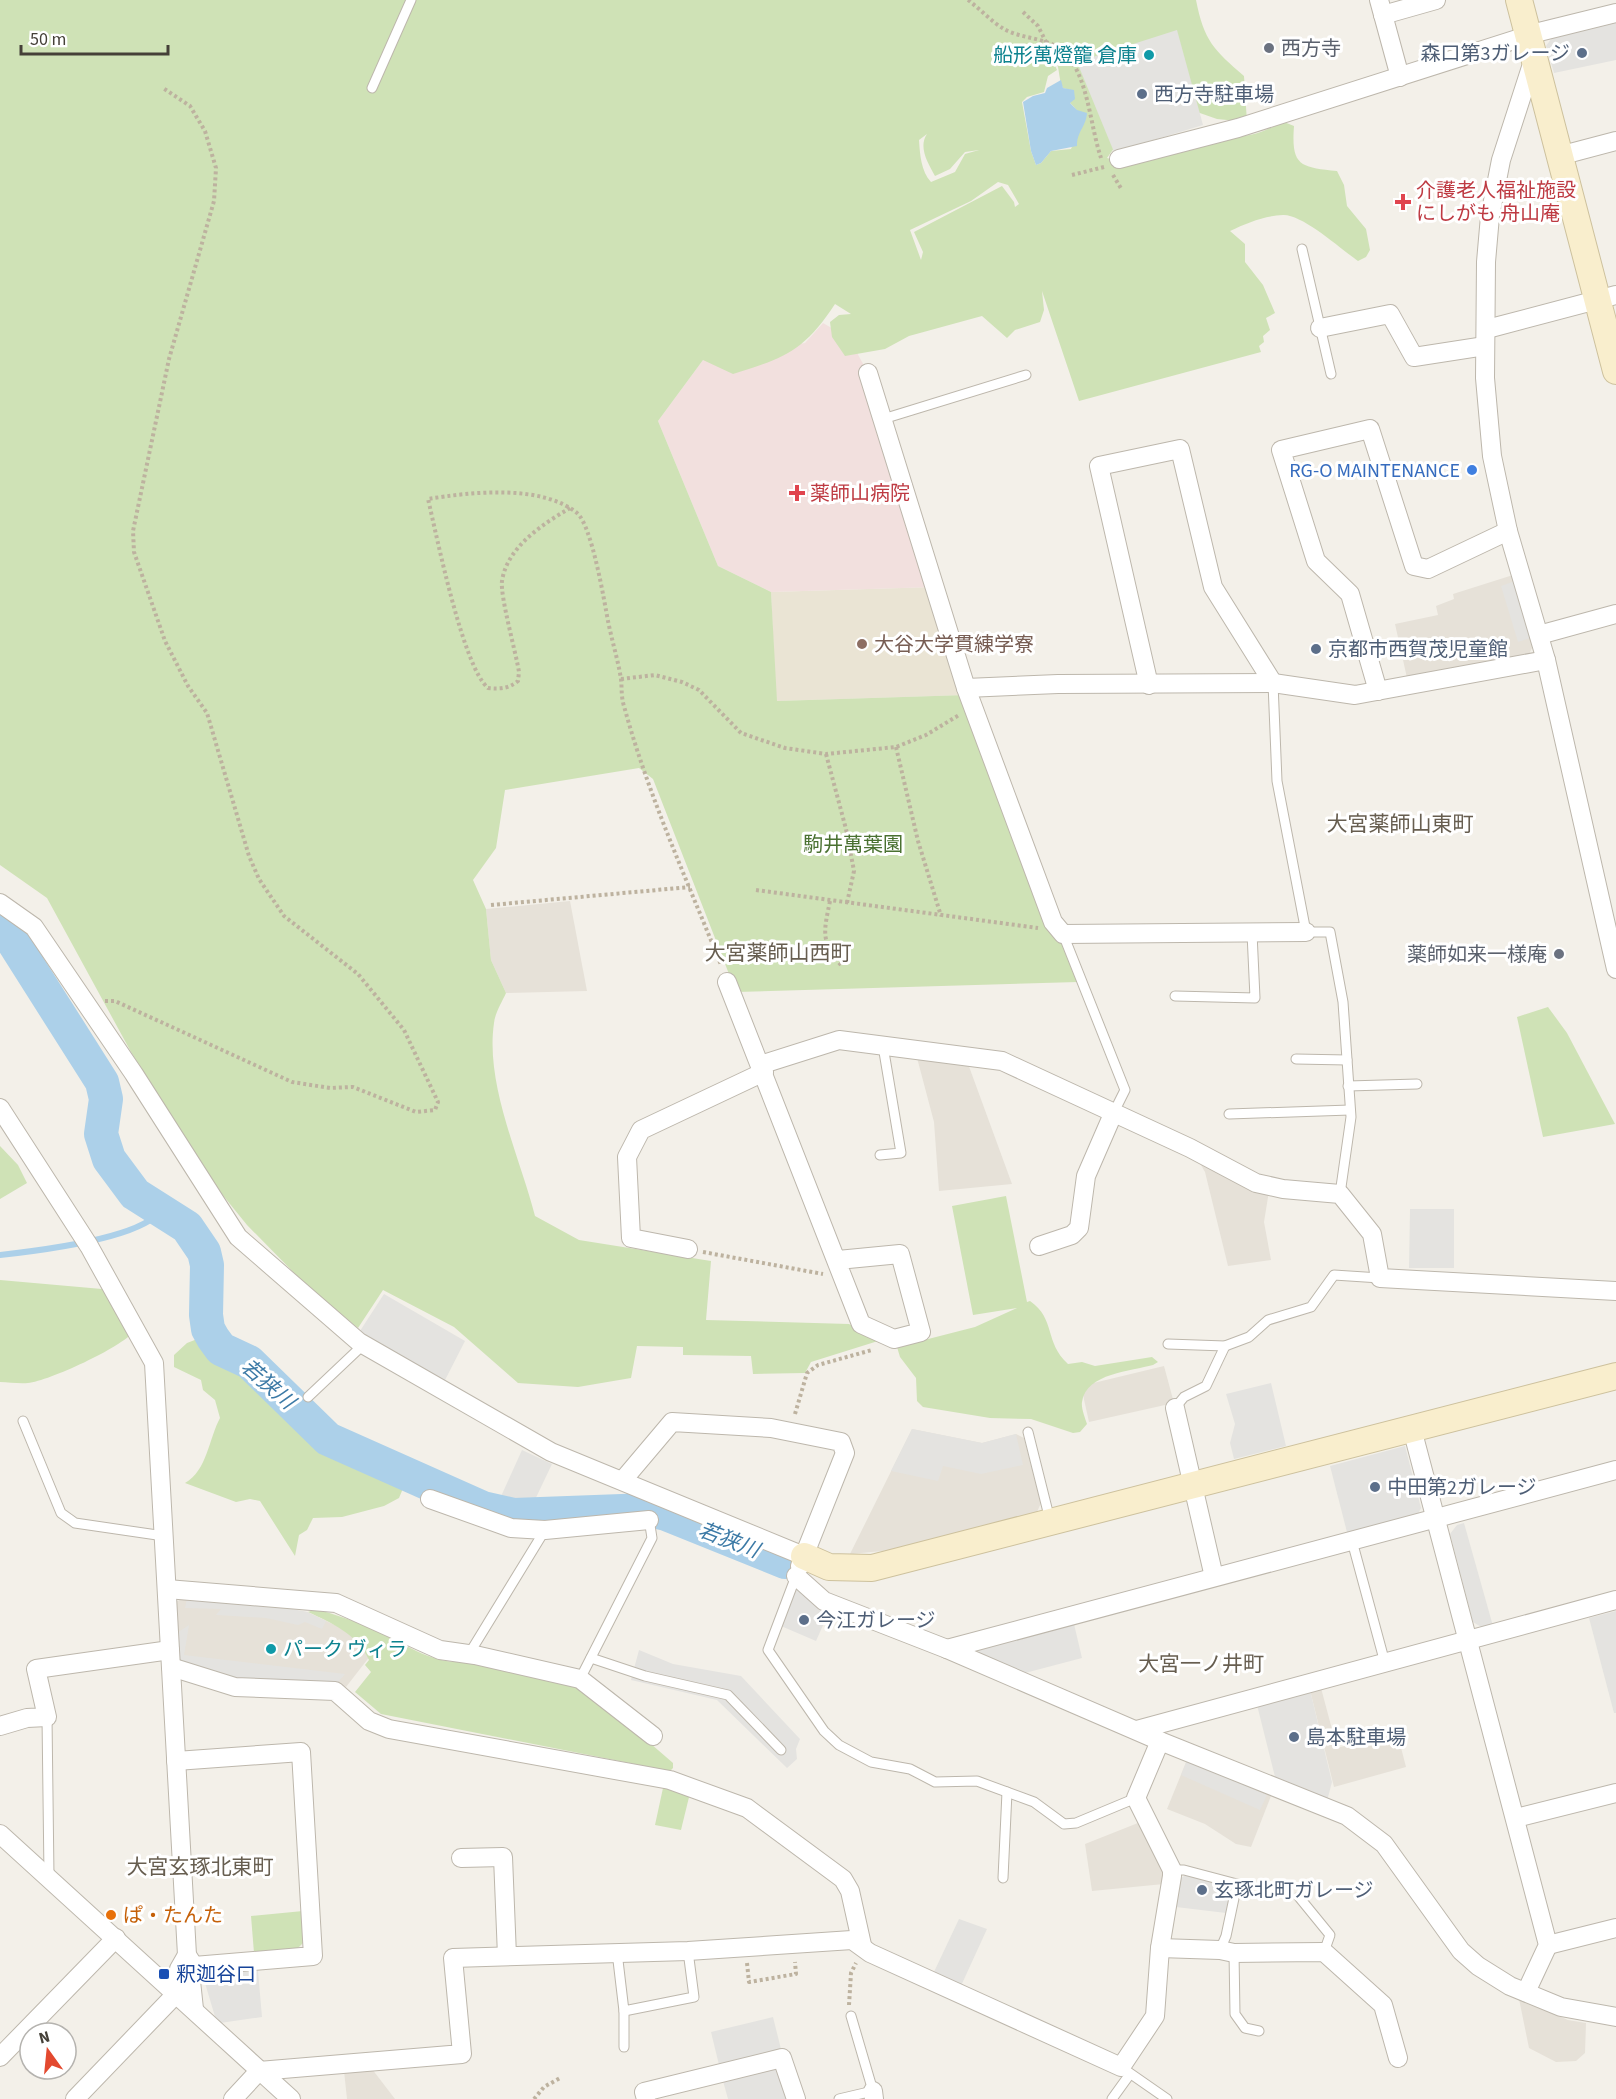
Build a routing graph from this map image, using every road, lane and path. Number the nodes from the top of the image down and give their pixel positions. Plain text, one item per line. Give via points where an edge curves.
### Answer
1 (411, 0) edge
2 (968, 0) edge
3 (1436, 0) edge
4 (1519, 0) edge
5 (1381, 8) edge
6 (1023, 12) dead end
7 (1616, 13) edge
8 (1047, 44) junction
9 (1532, 46) junction
10 (1073, 48) dead end
11 (1066, 54) junction
12 (1400, 77) junction
13 (163, 88) dead end
14 (372, 88) dead end
15 (1616, 141) edge
16 (1559, 156) junction
17 (1112, 163) junction
18 (1072, 175) dead end
19 (1122, 190) dead end
20 (1302, 249) dead end
21 (1606, 297) edge
22 (1320, 328) junction
23 (1486, 338) junction
24 (1616, 371) edge
25 (868, 373) dead end
26 (1330, 374) dead end
27 (1026, 375) dead end
28 (883, 419) junction
29 (570, 508) junction
30 (1508, 531) junction
31 (1616, 614) edge
32 (1539, 635) junction
33 (1546, 660) junction
34 (621, 679) junction
35 (1273, 683) junction
36 (1149, 685) junction
37 (966, 688) junction
38 (1378, 691) junction
39 (973, 707) junction
40 (896, 747) junction
41 (826, 754) junction
42 (690, 887) junction
43 (756, 890) dead end
44 (830, 901) junction
45 (0, 903) edge
46 (847, 903) junction
47 (491, 905) dead end
48 (941, 916) junction
49 (1062, 932) junction
50 (1306, 932) junction
51 (1252, 933) junction
52 (842, 965) dead end
53 (1616, 969) edge
54 (727, 982) joint
55 (1175, 996) dead end
56 (83, 1002) junction
57 (883, 1046) junction
58 (1296, 1059) dead end
59 (1347, 1060) junction
60 (762, 1068) junction
61 (1417, 1084) dead end
62 (1348, 1086) junction
63 (0, 1108) edge
64 (1350, 1110) junction
65 (1113, 1114) junction
66 (1229, 1114) dead end
67 (880, 1155) dead end
68 (1340, 1194) junction
69 (1039, 1246) dead end
70 (695, 1250) joint
71 (838, 1260) junction
72 (844, 1278) junction
73 (1380, 1278) junction
74 (1616, 1291) edge
75 (1168, 1344) dead end
76 (363, 1345) junction
77 (1225, 1346) junction
78 (858, 1354) dead end
79 (1616, 1376) edge
80 (308, 1397) dead end
81 (1175, 1408) joint
82 (23, 1420) dead end
83 (1413, 1429) junction
84 (788, 1431) junction
85 (1028, 1432) dead end
86 (1616, 1470) edge
87 (623, 1480) junction
88 (1193, 1485) junction
89 (430, 1499) dead end
90 (661, 1512) junction
91 (1437, 1518) junction
92 (1050, 1523) junction
93 (545, 1530) junction
94 (164, 1536) junction
95 (1352, 1540) junction
96 (800, 1567) junction
97 (1214, 1577) junction
98 (167, 1590) junction
99 (1616, 1600) edge
100 (1467, 1640) junction
101 (947, 1649) junction
102 (469, 1654) junction
103 (591, 1658) junction
104 (171, 1659) junction
105 (1385, 1663) junction
106 (580, 1679) junction
107 (47, 1717) junction
108 (0, 1726) edge
109 (1137, 1730) junction
110 (653, 1736) dead end
111 (1160, 1741) junction
112 (781, 1750) dead end
113 (176, 1761) junction
114 (1007, 1792) junction
115 (1616, 1793) edge
116 (1136, 1798) junction
117 (1516, 1818) junction
118 (0, 1834) edge
119 (461, 1858) dead end
120 (1172, 1870) junction
121 (49, 1878) junction
122 (1003, 1878) dead end
123 (1299, 1897) dead end
124 (1616, 1928) edge
125 (116, 1938) junction
126 (794, 1944) junction
127 (1548, 1945) junction
128 (864, 1946) junction
129 (745, 1947) junction
130 (1160, 1947) junction
131 (1227, 1951) junction
132 (688, 1952) junction
133 (1324, 1952) junction
134 (617, 1953) junction
135 (507, 1956) junction
136 (191, 1960) junction
137 (1526, 1992) junction
138 (176, 1994) junction
139 (194, 2010) junction
140 (624, 2010) junction
141 (851, 2016) joint
142 (1616, 2017) edge
143 (1259, 2031) dead end
144 (624, 2047) dead end
145 (0, 2057) edge
146 (1398, 2058) dead end
147 (260, 2071) junction
148 (1126, 2071) junction
149 (560, 2078) dead end
150 (874, 2095) edge
151 (75, 2099) edge
152 (233, 2099) edge
153 (291, 2099) edge
154 (534, 2099) edge
155 (646, 2099) edge
156 (796, 2099) edge
157 (839, 2099) edge
158 (1112, 2099) edge
159 (1167, 2099) edge

1 - 14 lane
2 - 8 path via 1002,28
3 - 5 street
4 - 9 street
5 - 12 street
6 - 8 path via 1038,26
7 - 9 street
8 - 11 path
9 - 12 street
9 - 16 street
9 - 23 street via 1490,216
10 - 11 path
11 - 17 path via 1077,72 1093,133
12 - 17 street
13 - 56 path via 190,106 205,131 216,168 214,201 169,359 133,531 134,552 165,641 207,713 259,879 284,916 358,974 404,1030 438,1102 435,1110 416,1112 353,1087 292,1082 115,1001
15 - 16 street
16 - 21 street
17 - 18 path
17 - 19 path
20 - 22 lane
21 - 23 street
21 - 24 street
22 - 23 street via 1390,314 1414,357
22 - 26 lane
23 - 30 street via 1485,378 1492,456
25 - 28 street
27 - 28 lane
28 - 37 street
29 - 29 path via 535,494 428,499 466,648 476,676 488,688 510,687 518,681 502,583 506,568 539,527
29 - 34 path via 587,530
30 - 32 street
30 - 38 street via 1428,569 1414,566 1370,429 1281,450 1316,561 1350,594
31 - 32 street
32 - 33 street
33 - 38 street
33 - 53 street
34 - 41 path via 655,675 682,682 699,690 741,733 785,748
34 - 42 path via 623,704 645,774
35 - 36 street
35 - 36 street via 1213,587 1180,449 1099,466
35 - 38 street via 1356,695
35 - 50 lane via 1277,782
36 - 37 street
37 - 39 street
39 - 40 path via 926,735
39 - 49 street via 1053,922
40 - 41 path
40 - 48 path
41 - 46 path via 854,871
42 - 47 path
42 - 54 path
43 - 44 path
44 - 46 path
44 - 52 path via 824,931 827,949
45 - 56 street via 34,927
46 - 48 path
48 - 49 path
49 - 51 street
49 - 65 lane via 1125,1090
50 - 51 street
50 - 59 lane via 1330,933 1343,1002
51 - 55 lane via 1255,998
54 - 60 street
56 - 76 street via 135,1074 238,1237
57 - 60 street via 839,1040
57 - 65 street via 1002,1061
57 - 67 lane via 901,1153
58 - 59 lane
59 - 62 lane
60 - 70 street via 641,1130 627,1157 631,1238
60 - 71 street
61 - 62 lane
62 - 64 lane
63 - 94 street via 89,1246 154,1363
64 - 66 lane
64 - 68 lane
65 - 68 street via 1256,1183
65 - 69 street via 1086,1176 1079,1228 1072,1235
68 - 73 street via 1372,1234
70 - 72 path
71 - 72 street
71 - 72 street via 900,1254 921,1332 894,1339 861,1324
73 - 74 street
73 - 77 lane via 1334,1275 1311,1307 1268,1320 1249,1337
75 - 77 lane
76 - 80 lane
76 - 87 street via 551,1452
77 - 81 lane via 1206,1386 1184,1397
78 - 84 path via 818,1365 807,1373
79 - 83 street
81 - 88 street
82 - 94 lane via 61,1513 75,1523
83 - 88 street
83 - 91 street
84 - 87 street via 672,1422
84 - 96 street via 841,1442 845,1453
85 - 92 lane
86 - 91 street
87 - 90 street
88 - 92 street
88 - 97 street
89 - 93 street via 511,1528
90 - 93 street
90 - 96 street via 705,1526
90 - 103 lane via 652,1538
91 - 95 street
91 - 100 street
92 - 96 street via 872,1568
93 - 102 lane
94 - 98 street
95 - 97 street
95 - 105 lane
96 - 101 street via 824,1600
96 - 114 lane via 768,1650 824,1731 839,1745 871,1762 910,1769 935,1782 977,1781
97 - 101 street
98 - 102 street via 336,1603 440,1650
98 - 104 street
99 - 100 street
100 - 105 street
100 - 117 street
101 - 109 street
102 - 106 street
103 - 106 lane
103 - 112 lane via 645,1676 728,1695
104 - 107 street via 36,1669
104 - 113 street
104 - 128 street via 235,1687 336,1691 369,1721 389,1729 670,1780 747,1808 843,1879 850,1891
105 - 109 street
106 - 110 street
107 - 108 street
107 - 121 lane
109 - 111 street
111 - 116 street
111 - 137 street via 1347,1816 1384,1844 1461,1951 1478,1966
113 - 136 street
113 - 136 street via 301,1752 313,1956
114 - 116 lane via 1034,1802 1064,1824 1076,1823
114 - 122 lane
115 - 117 street
116 - 120 street
117 - 127 street
118 - 121 street
119 - 135 street via 503,1857
120 - 130 street
120 - 131 lane via 1237,1884 1226,1936
121 - 125 street
123 - 133 lane via 1330,1935
124 - 127 street
125 - 138 street
125 - 145 street
126 - 128 street via 852,1940
126 - 129 street
126 - 129 path via 796,1974 749,1982
127 - 137 street
128 - 141 path via 851,1973
128 - 148 street via 870,1953
129 - 132 street
130 - 131 street
130 - 148 street via 1155,2016
131 - 133 street
131 - 143 lane via 1235,2014 1245,2028
132 - 134 street
132 - 140 lane via 694,1996
133 - 146 street via 1383,2005
134 - 135 street
134 - 140 lane
135 - 147 street via 453,1958 462,2054
136 - 138 street via 179,1969
136 - 139 street
137 - 142 street via 1561,2007
138 - 139 street
138 - 151 street
139 - 147 street
140 - 144 lane
141 - 150 lane
147 - 152 street
147 - 153 street
148 - 158 lane
148 - 159 lane
149 - 154 path via 544,2087
150 - 157 lane
155 - 156 street via 644,2092 782,2058

